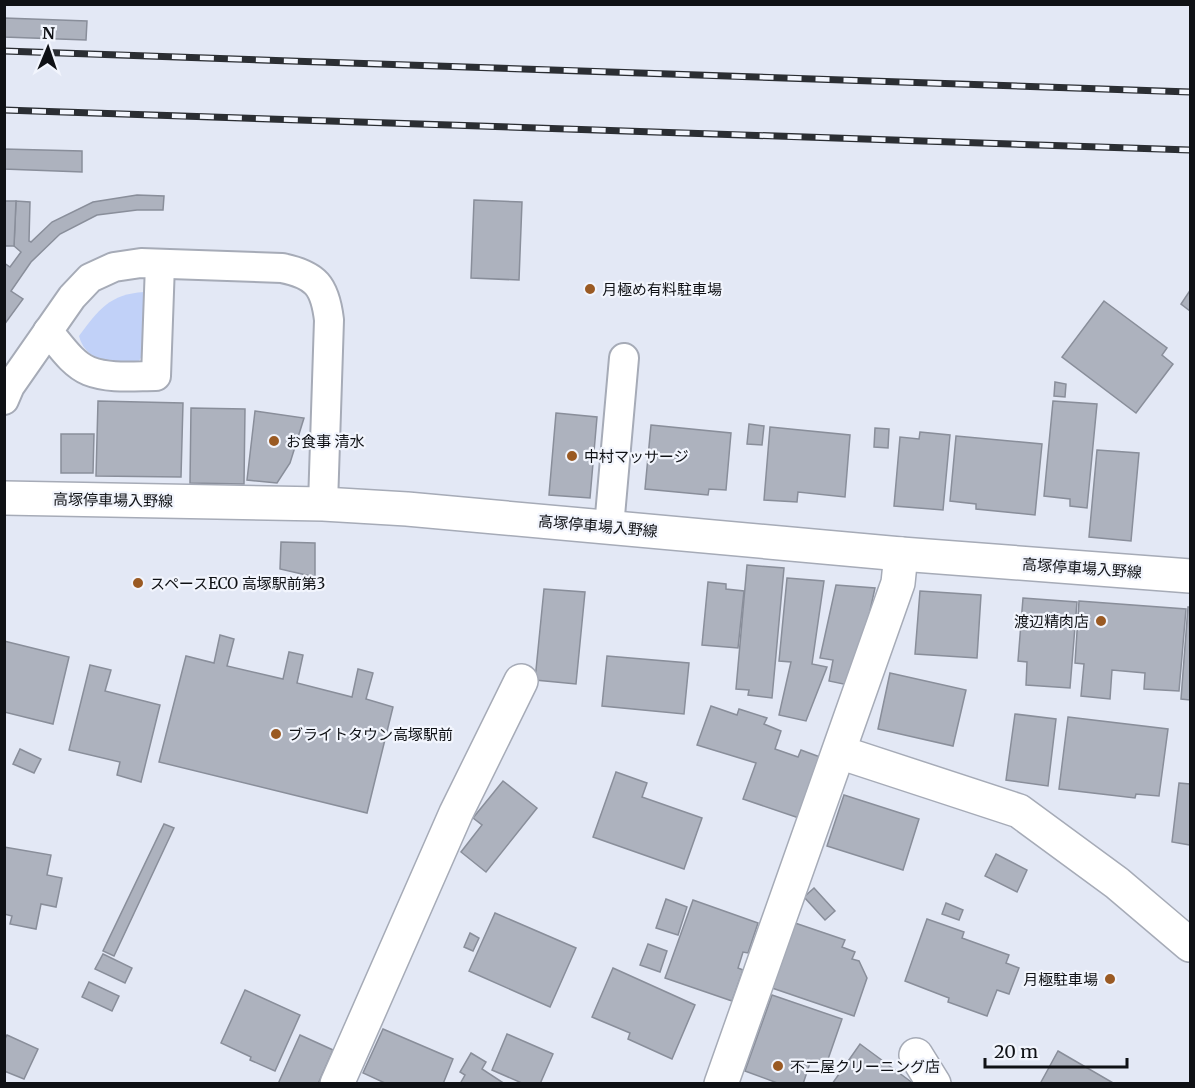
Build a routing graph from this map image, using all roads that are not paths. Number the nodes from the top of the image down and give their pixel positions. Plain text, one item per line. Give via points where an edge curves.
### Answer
1 (160, 264) junction
2 (48, 332) junction
3 (624, 358) dead end
4 (4, 400) edge
5 (4, 498) edge
6 (323, 504) junction
7 (609, 527) junction
8 (901, 554) junction
9 (1191, 576) edge
10 (521, 681) dead end
11 (839, 752) junction
12 (1191, 945) edge
13 (916, 1055) dead end
14 (337, 1083) edge
15 (721, 1083) edge
16 (934, 1083) edge

1 - 2 lane via 114,267 90,278
1 - 2 lane via 156,376 88,371
1 - 6 lane via 282,268 301,272 317,283 327,300 329,320
2 - 4 lane
3 - 7 lane
5 - 6 street, 高塚停車場入野線
6 - 7 street, 高塚停車場入野線
7 - 8 street, 高塚停車場入野線
8 - 9 street, 高塚停車場入野線
8 - 11 street via 898,583
10 - 14 street via 456,813
11 - 12 street via 1019,811 1117,883
11 - 15 street
13 - 16 street

